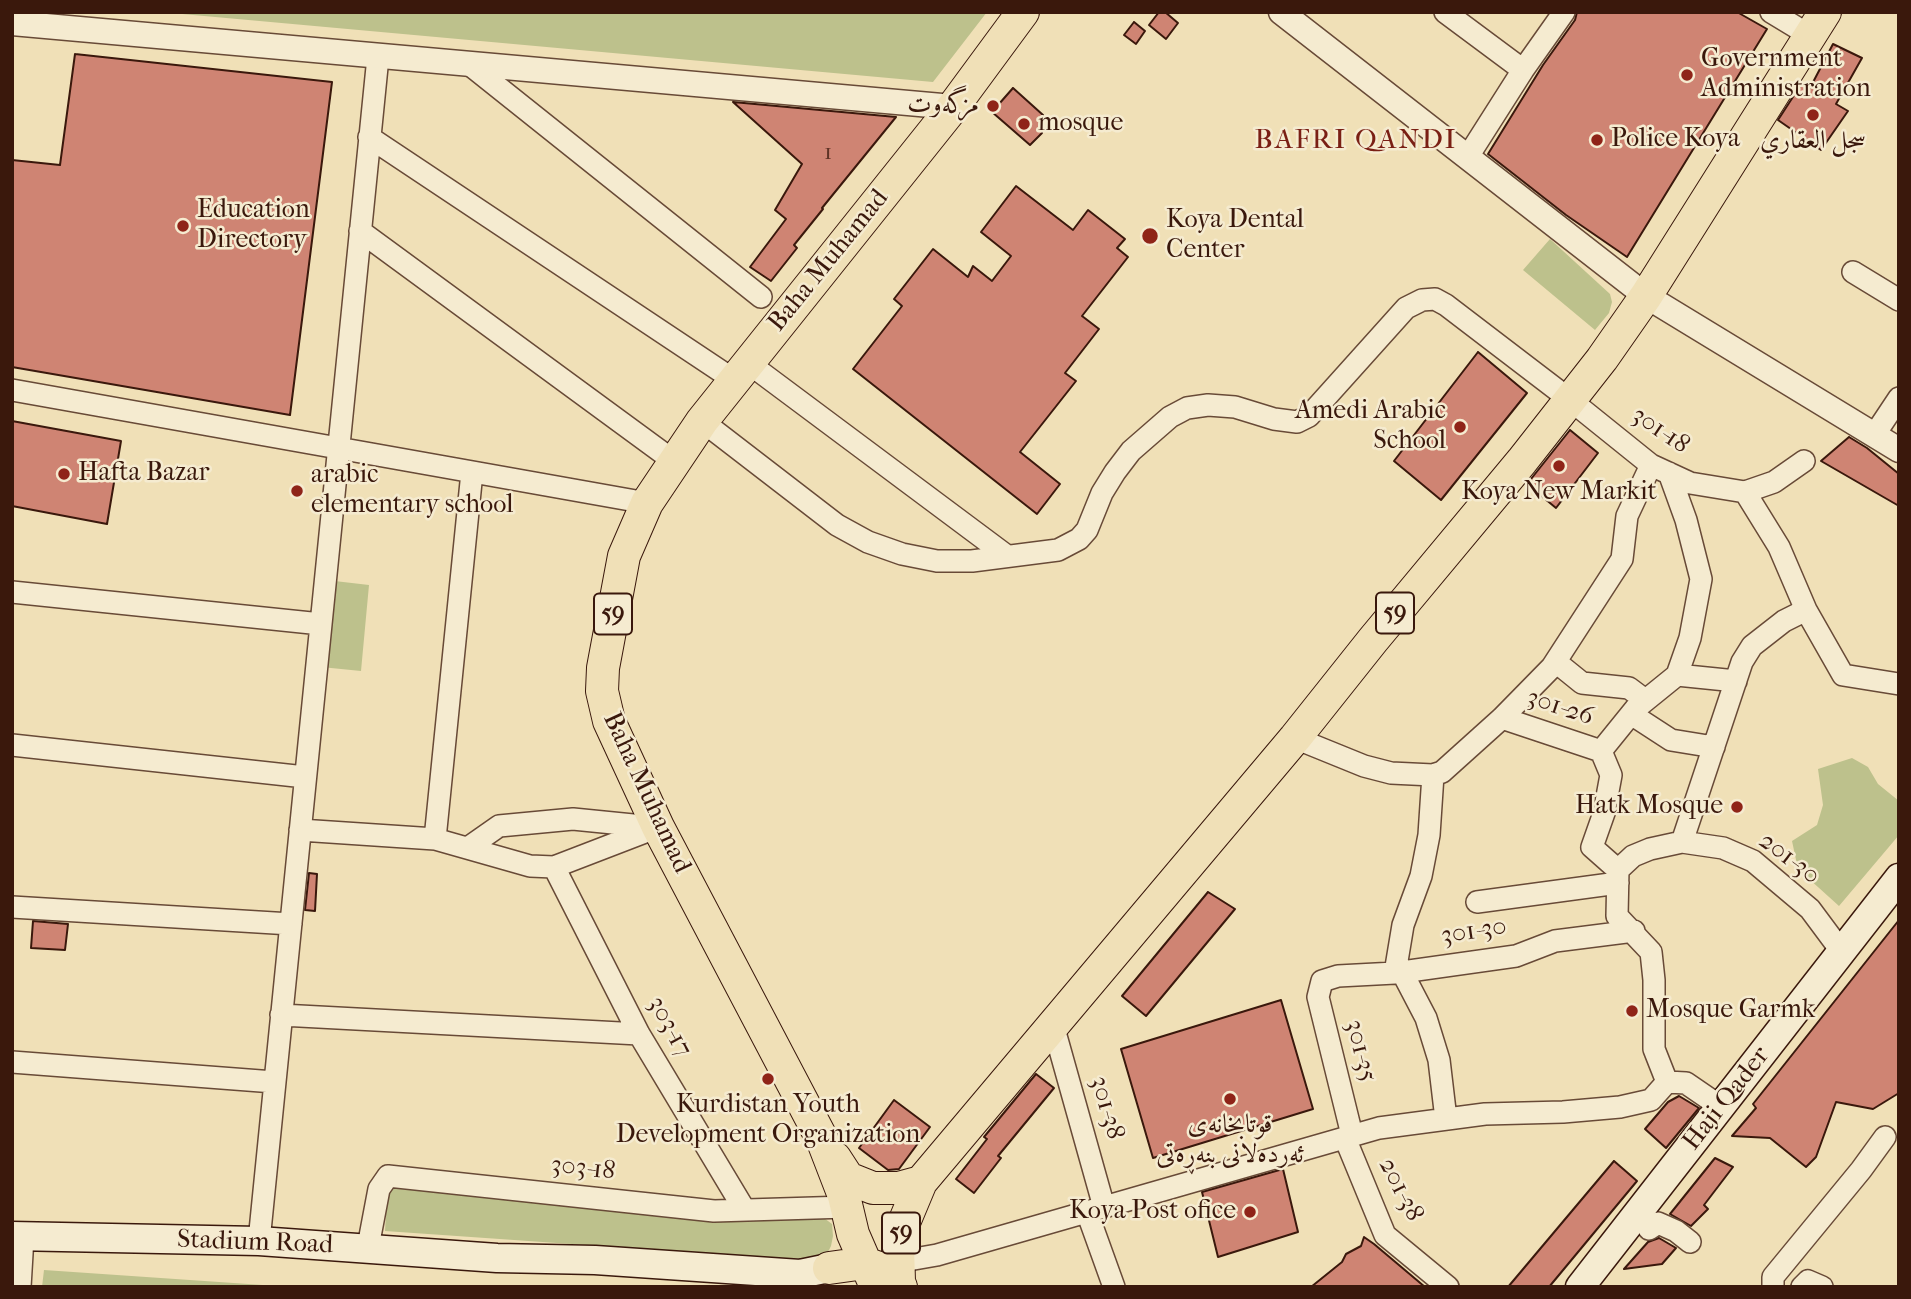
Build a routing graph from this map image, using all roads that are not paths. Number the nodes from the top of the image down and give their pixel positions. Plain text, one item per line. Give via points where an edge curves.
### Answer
1 (1023, 12) edge
2 (1281, 12) edge
3 (1445, 12) edge
4 (1564, 12) edge
5 (1771, 12) edge
6 (1469, 20) edge
7 (12, 23) edge
8 (1817, 23) edge
9 (378, 57) junction
10 (469, 64) junction
11 (1522, 70) junction
12 (953, 107) junction
13 (369, 138) junction
14 (1467, 158) junction
15 (360, 232) junction
16 (1853, 272) dead end
17 (1646, 296) junction
18 (761, 297) dead end
19 (1898, 298) edge
20 (741, 371) junction
21 (12, 390) edge
22 (1899, 398) edge
23 (1569, 399) junction
24 (702, 421) junction
25 (1875, 434) junction
26 (339, 448) junction
27 (1899, 450) edge
28 (1804, 461) dead end
29 (676, 462) junction
30 (1660, 469) junction
31 (472, 472) junction
32 (1745, 492) junction
33 (647, 503) junction
34 (1007, 556) junction
35 (12, 592) edge
36 (1806, 610) junction
37 (321, 624) junction
38 (1556, 662) junction
39 (1677, 674) junction
40 (1736, 681) junction
41 (1899, 684) edge
42 (1638, 707) junction
43 (1502, 718) junction
44 (1295, 738) junction
45 (12, 745) edge
46 (1714, 747) junction
47 (1601, 751) junction
48 (1433, 775) junction
49 (306, 777) junction
50 (658, 827) junction
51 (300, 830) junction
52 (435, 839) junction
53 (1682, 842) junction
54 (469, 847) junction
55 (554, 867) junction
56 (1618, 876) junction
57 (1899, 878) edge
58 (1477, 902) dead end
59 (12, 907) edge
60 (1899, 908) edge
61 (291, 923) junction
62 (1634, 931) junction
63 (1842, 952) junction
64 (1398, 973) junction
65 (1322, 981) joint
66 (281, 1015) junction
67 (1053, 1025) junction
68 (639, 1034) junction
69 (12, 1062) edge
70 (274, 1082) junction
71 (1667, 1082) junction
72 (1721, 1107) junction
73 (1446, 1119) junction
74 (1348, 1136) junction
75 (1885, 1137) dead end
76 (822, 1139) junction
77 (922, 1182) junction
78 (744, 1209) junction
79 (1096, 1209) junction
80 (850, 1221) junction
81 (1649, 1229) junction
82 (18, 1236) edge
83 (258, 1241) junction
84 (1690, 1242) dead end
85 (368, 1247) junction
86 (497, 1258) junction
87 (829, 1268) junction
88 (882, 1277) edge
89 (20, 1287) edge
90 (715, 1287) edge
91 (1114, 1287) edge
92 (1448, 1287) edge
93 (1580, 1287) edge
94 (1604, 1287) edge
95 (1773, 1287) edge
96 (1802, 1287) edge
97 (1822, 1287) edge

1 - 12 main road, Baha Muhamad / 59
2 - 14 street
3 - 6 street
4 - 11 street
5 - 8 street
6 - 11 street
7 - 9 street
8 - 17 main road, 59
9 - 10 street
9 - 13 street
10 - 12 street
10 - 18 street
11 - 14 street
12 - 20 main road, Baha Muhamad / 59
13 - 15 street
13 - 20 street
14 - 17 street
15 - 26 street
15 - 29 street
16 - 19 street
17 - 23 main road, 59
17 - 25 street
20 - 24 main road, Baha Muhamad / 59
20 - 34 street
21 - 26 street
22 - 25 street
23 - 30 street, 301-18
23 - 34 street, 301-18 via 1446,305 1435,299 1422,300 1406,308 1309,416 1297,422 1235,407 1188,408 1170,417 1131,452 1108,482 1079,539 1058,550
23 - 44 main road, 59
24 - 29 main road, Baha Muhamad / 59
24 - 34 street, 301-18 via 837,525 868,542 937,561
25 - 27 street
26 - 31 street
26 - 37 street
28 - 32 street via 1774,482
29 - 33 main road, Baha Muhamad / 59
30 - 32 street, 301-18 via 1690,483
30 - 38 street via 1627,516 1622,559
30 - 39 street via 1686,520 1701,579 1690,638
31 - 33 street
31 - 52 street
32 - 36 street via 1779,547
33 - 50 main road, Baha Muhamad / 59 via 624,556 602,691 609,721
35 - 37 street
36 - 40 street via 1752,646
36 - 41 street via 1843,675
37 - 49 street
38 - 42 street via 1582,683 1629,688
38 - 43 street
39 - 40 street
39 - 42 street
40 - 46 street
42 - 46 street via 1671,740
42 - 47 street
43 - 47 street, 301-26
43 - 48 street
44 - 48 street via 1364,766
44 - 67 main road, 59
45 - 49 street
46 - 53 street
47 - 56 street via 1611,775 1592,847
48 - 64 street via 1429,835 1421,877 1403,925
49 - 51 street
50 - 54 street via 573,819 499,826
50 - 55 street
50 - 76 main road, Baha Muhamad / 59
51 - 52 street
51 - 61 street
52 - 54 street
53 - 56 street via 1633,856
53 - 63 street, 201-30 via 1723,848 1753,861 1810,909
54 - 55 street via 530,866
55 - 68 street, 303-17
56 - 58 street
56 - 62 street via 1617,916
57 - 63 main road, Haji Qader
59 - 61 street
60 - 81 main road, Haji Qader
61 - 66 street
62 - 64 street, 301-30 via 1555,941 1516,956
62 - 71 street via 1651,952 1654,1049
63 - 72 main road, Haji Qader
64 - 65 street, 301-30
64 - 73 street via 1426,1018 1439,1060
65 - 74 street, 301-35 via 1318,997
66 - 68 street
66 - 70 street
67 - 77 main road, 59
67 - 79 street, 301-38
68 - 78 street, 303-17
69 - 70 street
70 - 83 street
71 - 72 street via 1686,1083
71 - 73 street via 1651,1100 1620,1107
72 - 93 main road, Haji Qader
73 - 74 street
74 - 79 street
74 - 92 street, 201-38 via 1385,1235
75 - 95 street via 1773,1277
76 - 77 main road via 848,1178 873,1188
76 - 80 main road, Baha Muhamad / 59
77 - 88 main road, 59
78 - 80 street, 303-18
78 - 85 street, 303-18 via 714,1210 388,1176 379,1189
79 - 88 street via 937,1255
79 - 91 street, 301-38
80 - 87 main road via 851,1250
80 - 88 main road, Baha Muhamad / 59
81 - 84 street via 1658,1223
81 - 94 main road, Haji Qader
82 - 83 main road, Stadium Road
82 - 89 street
83 - 85 main road, Stadium Road
85 - 86 main road, Stadium Road
86 - 87 main road via 800,1274
86 - 90 main road via 615,1278
87 - 88 main road
96 - 97 street via 1808,1282

